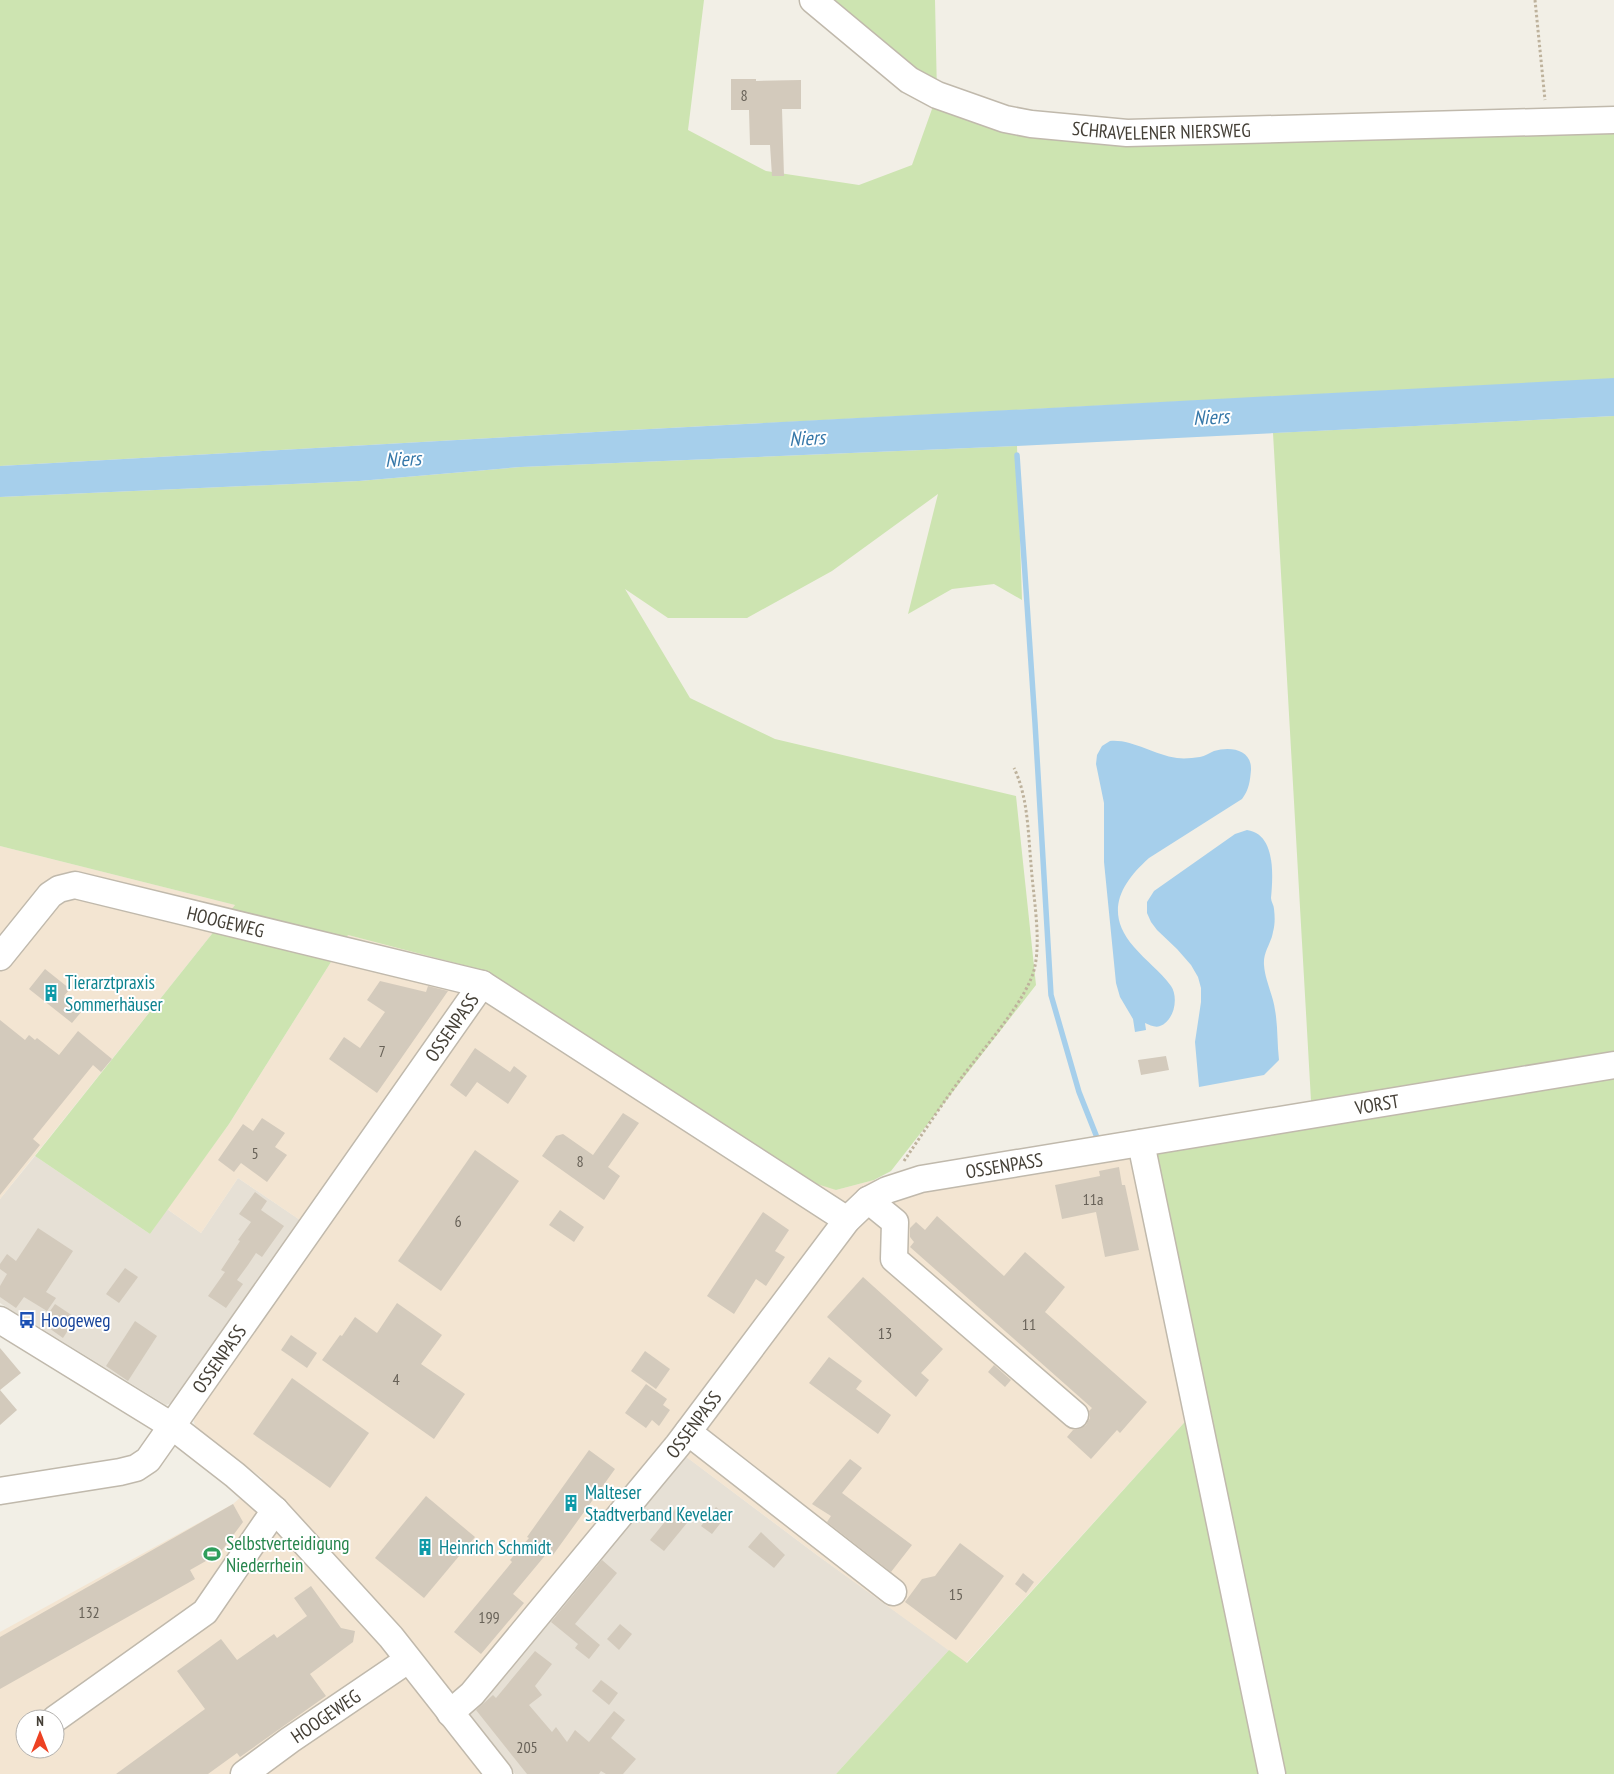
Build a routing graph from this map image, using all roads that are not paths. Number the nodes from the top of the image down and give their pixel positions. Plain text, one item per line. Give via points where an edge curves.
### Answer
1 (814, 0) edge
2 (1614, 120) edge
3 (0, 957) edge
4 (482, 984) junction
5 (1614, 1065) edge
6 (1141, 1142) junction
7 (878, 1195) junction
8 (847, 1220) junction
9 (0, 1320) edge
10 (1075, 1416) dead end
11 (172, 1426) junction
12 (688, 1432) junction
13 (0, 1491) edge
14 (275, 1510) junction
15 (893, 1592) dead end
16 (407, 1658) junction
17 (65, 1712) edge
18 (450, 1713) junction
19 (244, 1774) edge
20 (499, 1774) edge
21 (1272, 1774) edge

1 - 2 street, SCHRAVELENER NIERSWEG via 909,80 937,95 1032,124 1127,133
3 - 4 street, HOOGEWEG via 50,895 75,885
4 - 8 street, OSSENPASS
4 - 11 street, OSSENPASS
5 - 6 street, VORST
6 - 7 street, OSSENPASS via 921,1179
6 - 21 street
7 - 8 street, OSSENPASS
7 - 10 street via 895,1222 894,1259
8 - 12 street, OSSENPASS
9 - 11 street
11 - 13 street, OSSENPASS via 148,1460 136,1468
11 - 14 street
12 - 15 street
12 - 18 street, OSSENPASS via 472,1694
14 - 16 street via 391,1636
14 - 17 street via 205,1612
16 - 18 street
16 - 19 street, HOOGEWEG
18 - 20 street

